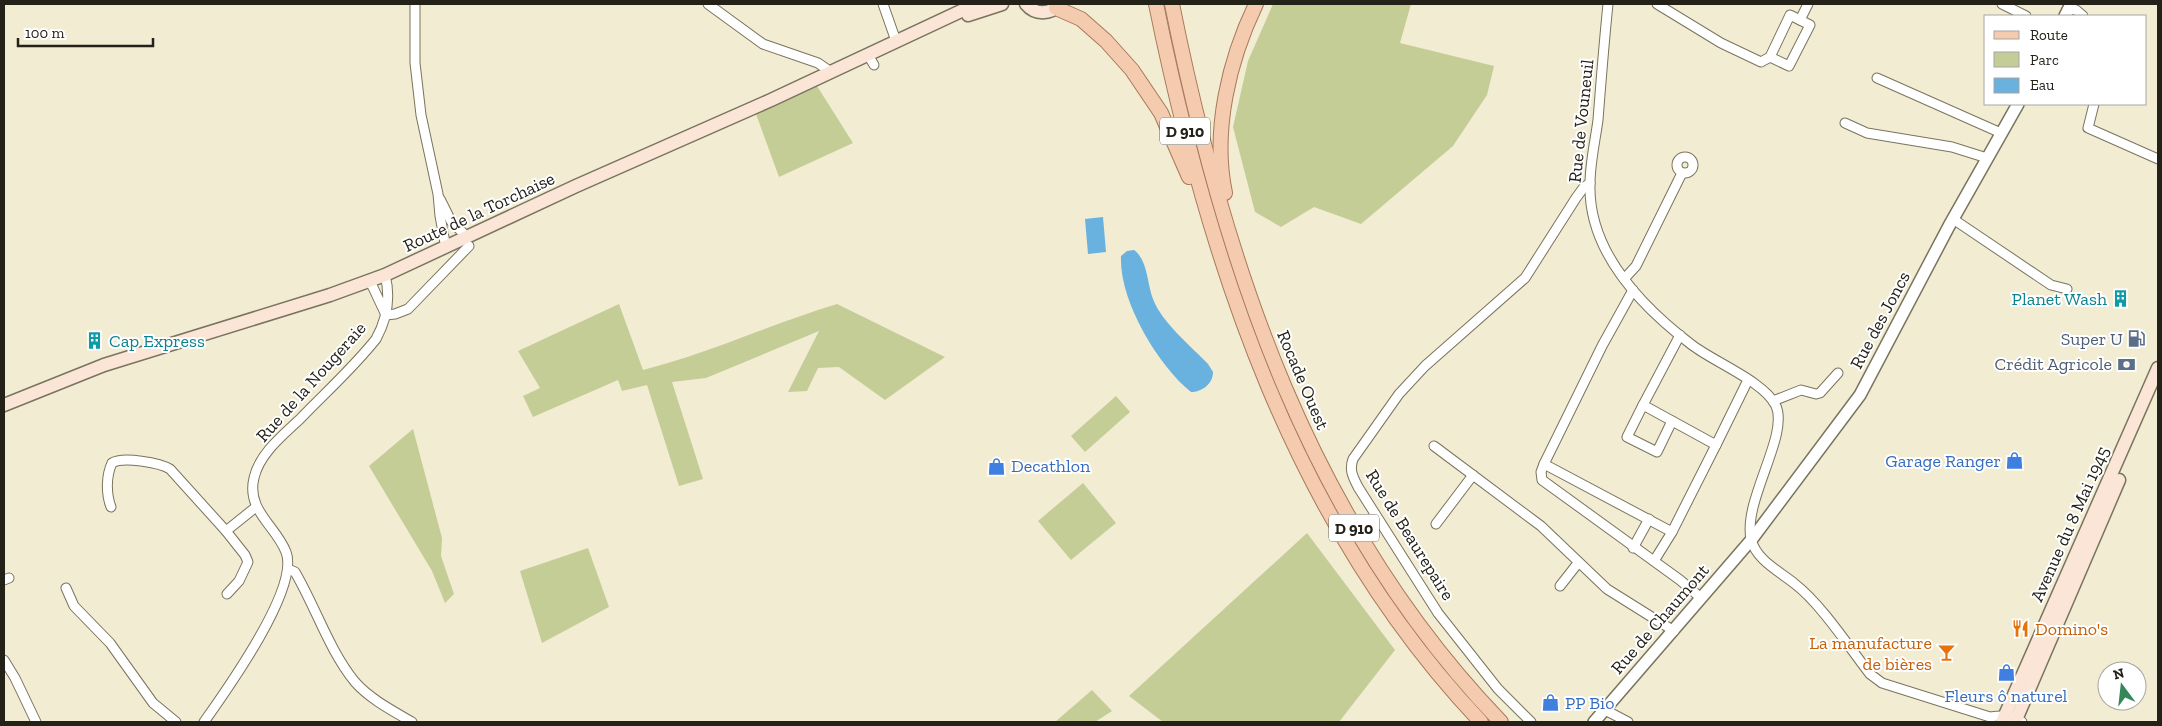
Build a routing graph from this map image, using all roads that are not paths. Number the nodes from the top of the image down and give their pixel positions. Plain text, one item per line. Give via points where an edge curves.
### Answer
1 (415, 4) edge
2 (708, 4) edge
3 (883, 4) edge
4 (976, 4) edge
5 (1002, 4) edge
6 (1023, 4) edge
7 (1156, 4) edge
8 (1172, 4) edge
9 (1256, 4) edge
10 (1608, 4) edge
11 (1658, 4) edge
12 (1808, 4) edge
13 (2002, 4) edge
14 (1058, 6) edge
15 (2024, 15) edge
16 (1800, 20) junction
17 (943, 21) junction
18 (896, 41) junction
19 (1770, 57) junction
20 (831, 72) junction
21 (1877, 78) dead end
22 (2017, 105) edge
23 (2094, 105) edge
24 (1845, 123) dead end
25 (2001, 133) junction
26 (1987, 158) junction
27 (2158, 159) edge
28 (1682, 173) dead end
29 (1590, 184) junction
30 (438, 194) junction
31 (1953, 220) junction
32 (468, 241) junction
33 (446, 248) junction
34 (1219, 256) junction
35 (385, 275) junction
36 (1624, 279) junction
37 (370, 281) junction
38 (2067, 288) dead end
39 (1633, 290) junction
40 (386, 315) junction
41 (1257, 320) junction
42 (1680, 336) junction
43 (2158, 368) edge
44 (1838, 373) dead end
45 (1748, 380) junction
46 (2158, 388) edge
47 (1773, 401) junction
48 (1643, 405) junction
49 (4, 407) edge
50 (1672, 421) junction
51 (1716, 445) junction
52 (1434, 446) dead end
53 (1544, 464) junction
54 (1473, 475) junction
55 (111, 507) dead end
56 (256, 507) junction
57 (1648, 520) junction
58 (1436, 524) dead end
59 (226, 531) junction
60 (1672, 532) junction
61 (1752, 539) junction
62 (1633, 548) junction
63 (1654, 561) junction
64 (1578, 563) junction
65 (288, 569) junction
66 (1560, 586) dead end
67 (66, 588) dead end
68 (227, 594) dead end
69 (1701, 598) junction
70 (1674, 631) junction
71 (4, 660) edge
72 (1605, 710) junction
73 (2006, 720) edge
74 (36, 722) edge
75 (176, 722) edge
76 (204, 722) edge
77 (412, 722) edge
78 (1481, 722) edge
79 (1502, 722) edge
80 (1531, 722) edge
81 (1594, 722) edge
82 (1628, 722) edge

1 - 30 street via 415,63 420,106
2 - 20 street via 762,44 818,63
3 - 18 street
4 - 17 main road, Route de la Torchaise
5 - 17 main road, Route de la Torchaise
6 - 14 main road via 1043,13
7 - 34 main road, Rocade Ouest / D 910 via 1186,136
8 - 41 main road, Rocade Ouest / D 910 via 1210,172
9 - 41 main road via 1224,106 1220,170
10 - 29 street, Rue de Vouneuil
11 - 19 street via 1721,43 1761,62
12 - 16 street
13 - 15 street
14 - 34 main road via 1095,30 1148,91 1184,162
16 - 19 street via 1790,15
16 - 19 street via 1810,25 1789,66
17 - 18 main road, Route de la Torchaise
18 - 20 main road, Route de la Torchaise via 871,60
20 - 32 main road, Route de la Torchaise via 576,186
21 - 25 street
22 - 25 street, Rue des Joncs
23 - 27 street via 2088,128
24 - 26 street via 1867,133 1952,147
25 - 26 street, Rue des Joncs
26 - 31 street, Rue des Joncs
28 - 36 street via 1636,266
29 - 36 street, Rue de Vouneuil via 1593,217 1599,236
29 - 80 street, Rue de Beaurepaire via 1576,198 1525,278 1424,366 1399,394 1351,465 1358,487 1438,613 1498,689
30 - 32 street via 451,221
30 - 33 street
31 - 38 street via 2051,285
31 - 61 street, Rue des Joncs via 1860,395
32 - 33 main road, Route de la Torchaise
32 - 40 street, Rue de la Nougeraie via 408,309
33 - 35 main road, Route de la Torchaise
34 - 78 main road, Rocade Ouest / D 910 via 1267,386 1327,511 1392,613 1449,687
35 - 37 main road, Route de la Torchaise
35 - 40 street via 389,304
36 - 39 street, Rue de Vouneuil
37 - 40 street
37 - 49 main road, Route de la Torchaise via 104,365
39 - 42 street, Rue de Vouneuil
39 - 53 street
40 - 56 street, Rue de la Nougeraie via 368,348 263,460 254,478
41 - 79 main road, Rocade Ouest / D 910 via 1300,426 1359,538 1433,645
42 - 45 street, Rue de Vouneuil
42 - 48 street
43 - 73 main road, Avenue du 8 Mai 1945
44 - 47 street via 1820,393 1801,390
45 - 47 street, Rue de Vouneuil via 1762,388
45 - 51 street
46 - 73 main road, Avenue du 8 Mai 1945
47 - 61 street via 1778,413 1777,431 1751,516
48 - 50 street
48 - 50 street via 1627,437 1657,452
50 - 51 street
51 - 60 street
52 - 54 street
53 - 57 street
53 - 62 street via 1542,480
54 - 58 street
54 - 64 street via 1547,532
55 - 59 street via 107,493 112,463 120,460 160,464 174,472
56 - 59 street
56 - 65 street, Rue de la Nougeraie via 284,547
57 - 60 street
57 - 62 street
59 - 68 street via 248,562 239,581
60 - 63 street
61 - 69 street, Rue de Chaumont
61 - 73 street via 1764,560 1809,597 1875,679 1889,687
62 - 63 street
63 - 69 street
64 - 66 street
64 - 70 street via 1607,589
65 - 76 street via 284,585 252,651
65 - 77 street via 295,572 355,681 369,695
67 - 75 street via 80,613 110,643 153,703
69 - 70 street, Rue de Chaumont
70 - 72 street, Rue de Chaumont
71 - 74 street
72 - 81 street, Rue de Chaumont
72 - 82 street

